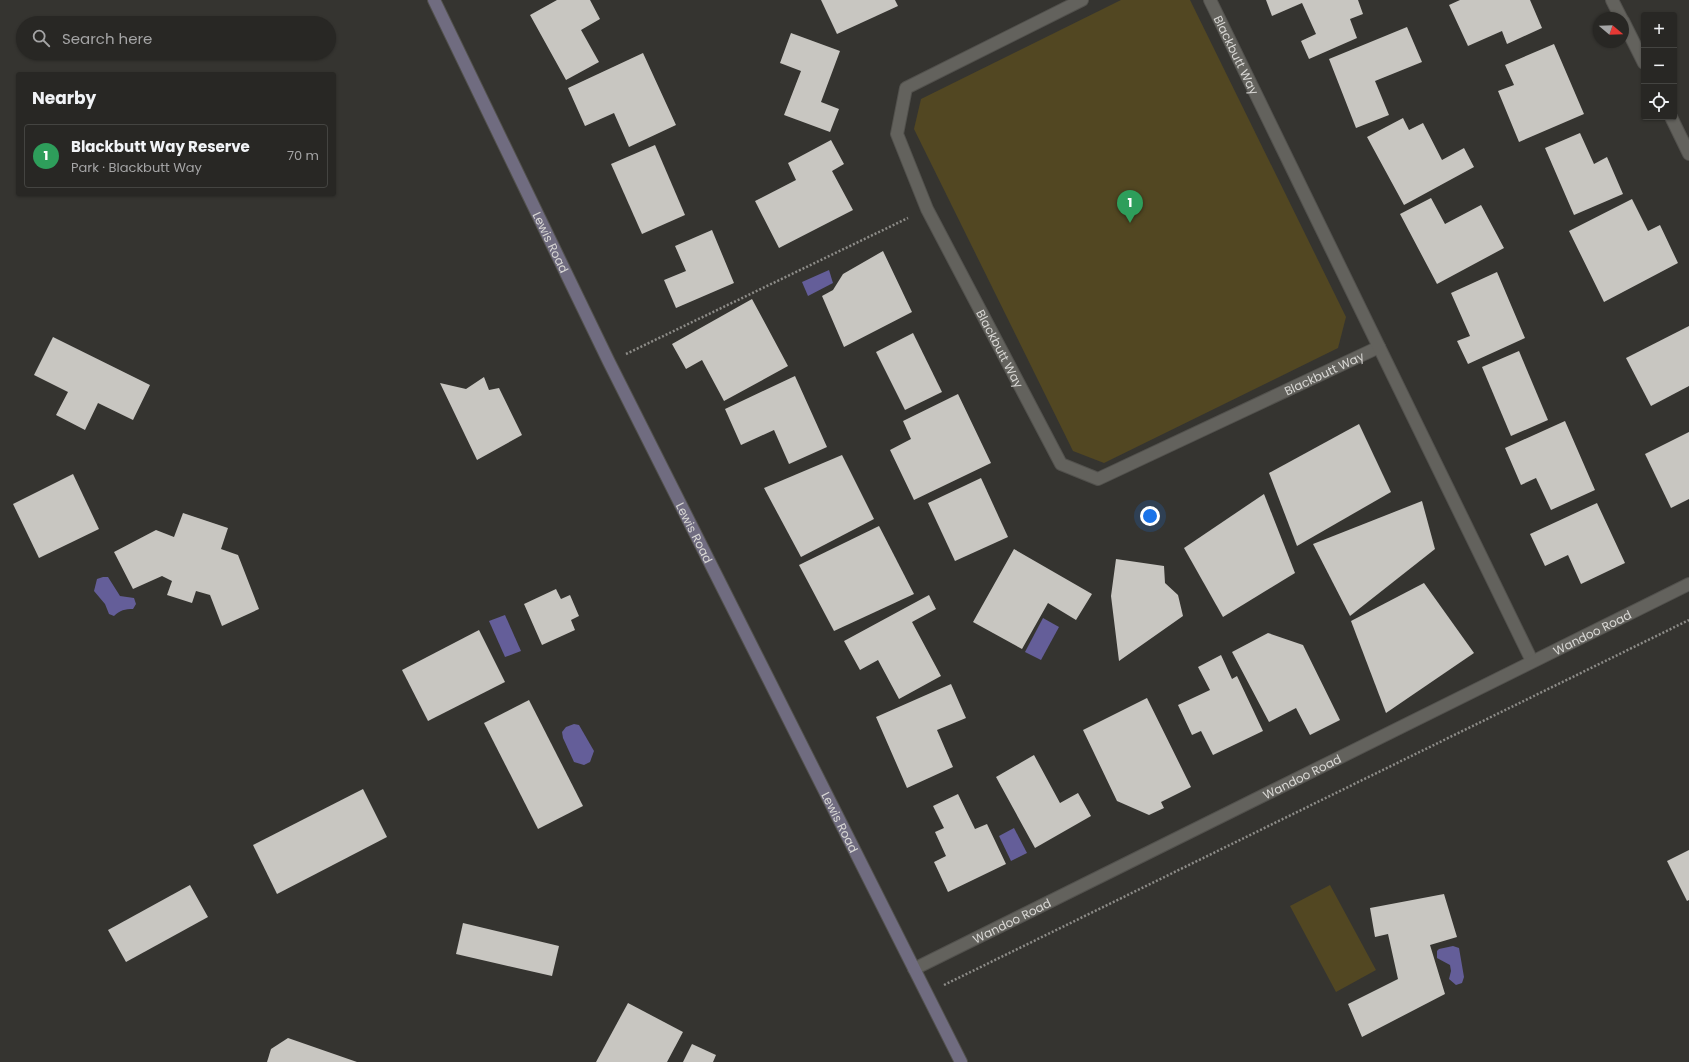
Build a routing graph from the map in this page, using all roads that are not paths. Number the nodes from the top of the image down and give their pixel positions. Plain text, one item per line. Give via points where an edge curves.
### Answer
1 (434, 0) edge
2 (1082, 0) edge
3 (1210, 0) edge
4 (1612, 0) edge
5 (1618, 12) edge
6 (1629, 33) edge
7 (1641, 57) edge
8 (1672, 120) edge
9 (1689, 154) edge
10 (1379, 347) junction
11 (1689, 584) edge
12 (1532, 661) junction
13 (914, 969) junction
14 (961, 1062) edge

1 - 13 street, Lewis Road via 609,362
2 - 10 street, Blackbutt Way via 906,88 897,134 927,209 1061,464 1098,479
3 - 10 street, Blackbutt Way
4 - 5 street
6 - 7 street
8 - 9 street
10 - 12 street, Blackbutt Way
11 - 12 street, Wandoo Road
12 - 13 street, Wandoo Road
13 - 14 street, Lewis Road

